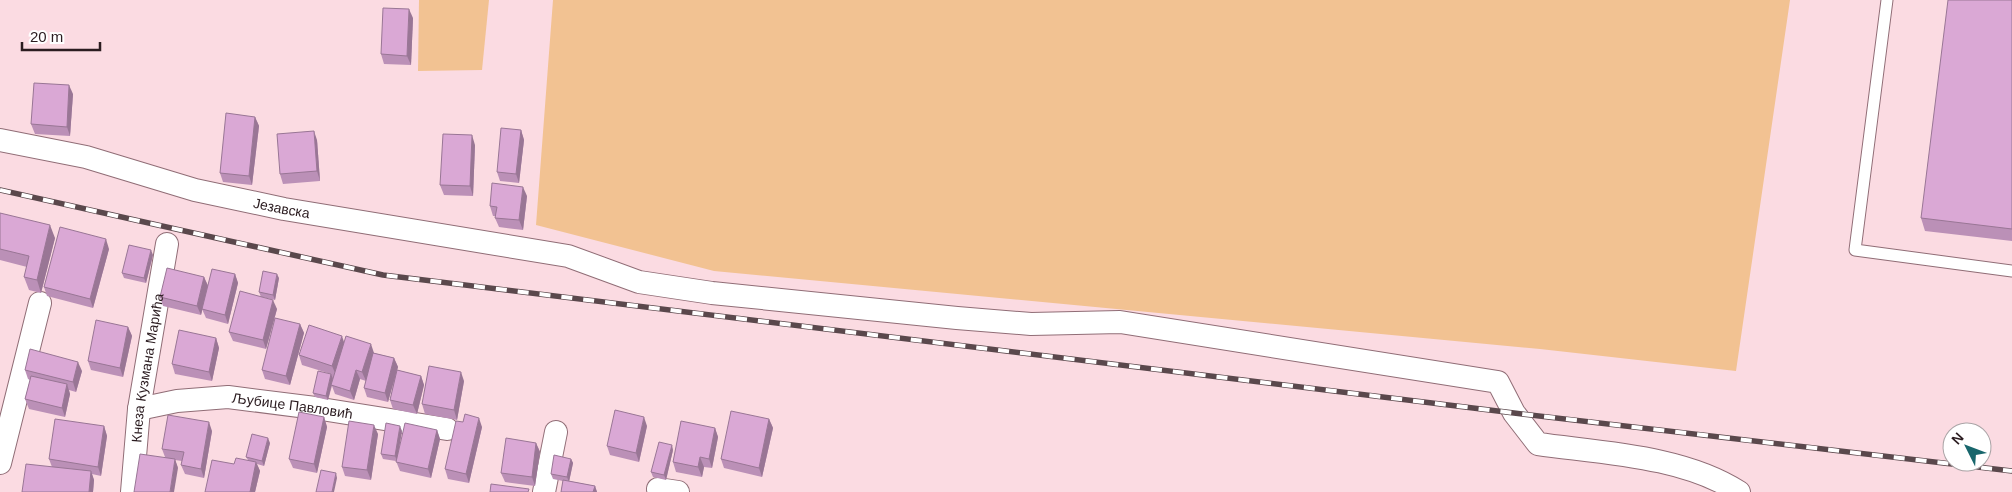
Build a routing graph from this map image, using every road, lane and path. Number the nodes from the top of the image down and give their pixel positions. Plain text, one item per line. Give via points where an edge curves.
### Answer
1 (1887, 0) edge
2 (0, 140) edge
3 (167, 244) dead end
4 (2012, 271) edge
5 (40, 303) dead end
6 (139, 409) junction
7 (446, 429) dead end
8 (556, 432) dead end
9 (0, 463) edge
10 (132, 492) edge
11 (544, 492) edge
12 (1739, 492) edge

1 - 4 lane via 1855,250
2 - 12 street, Језавска via 86,157 195,190 284,209 568,256 638,282 712,293 1031,324 1120,322 1498,382 1514,413 1538,444 1666,462 1704,474
3 - 6 street, Кнеза Кузмана Марића
5 - 9 street
6 - 7 street, Љубице Павловић via 177,401 228,397
6 - 10 street, Кнеза Кузмана Марића
8 - 11 street

